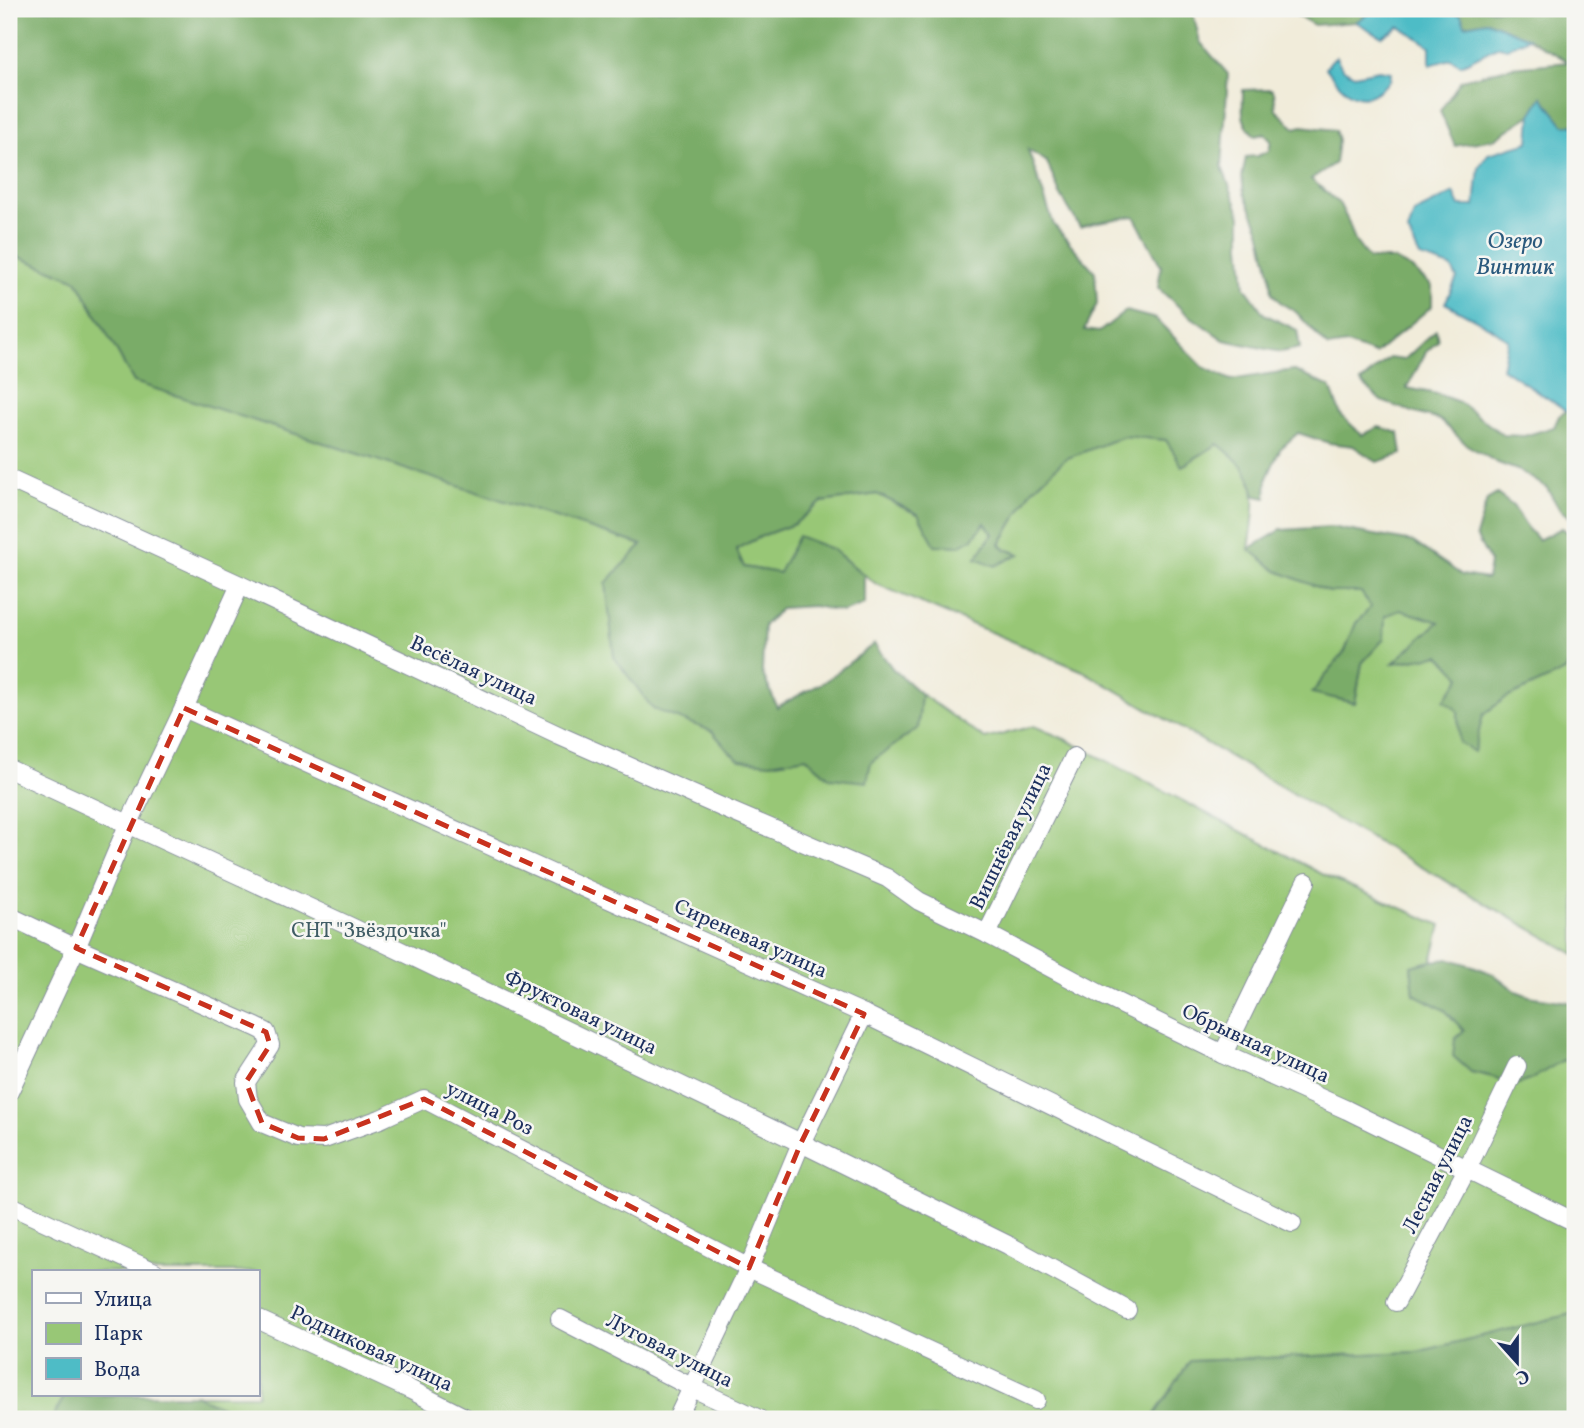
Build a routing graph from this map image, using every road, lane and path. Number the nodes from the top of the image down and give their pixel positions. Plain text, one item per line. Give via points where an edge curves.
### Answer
1 (9, 479) edge
2 (240, 584) junction
3 (184, 708) junction
4 (1074, 757) dead end
5 (9, 769) edge
6 (128, 825) junction
7 (1306, 882) dead end
8 (919, 901) joint
9 (9, 916) edge
10 (987, 934) junction
11 (76, 948) junction
12 (864, 1014) junction
13 (1223, 1054) junction
14 (15, 1066) edge
15 (1517, 1066) dead end
16 (9, 1092) edge
17 (801, 1143) junction
18 (1468, 1169) junction
19 (9, 1205) edge
20 (1575, 1222) edge
21 (1292, 1223) dead end
22 (749, 1268) junction
23 (151, 1270) edge
24 (1396, 1302) dead end
25 (1127, 1310) dead end
26 (560, 1319) dead end
27 (259, 1321) edge
28 (693, 1388) junction
29 (1036, 1400) dead end
30 (468, 1419) edge
31 (677, 1419) edge
32 (759, 1419) edge

1 - 2 street, Весёлая улица
2 - 3 street
2 - 8 street, Весёлая улица via 572,742 887,878
3 - 6 street
3 - 12 street, Сиреневая улица
4 - 10 street, Вишнёвая улица
5 - 6 street, Фруктовая улица
6 - 11 street
6 - 17 street, Фруктовая улица
7 - 13 street
8 - 10 street, Обрывная улица
9 - 11 street, улица Роз
10 - 13 street, Обрывная улица
11 - 14 street
11 - 22 street, улица Роз via 266,1032 270,1045 246,1082 248,1099 262,1123 298,1138 324,1139 424,1099
12 - 17 street
12 - 21 street, Сиреневая улица
13 - 18 street, Обрывная улица
14 - 16 street
15 - 18 street, Лесная улица
17 - 22 street
17 - 25 street, Фруктовая улица via 1008,1245
18 - 20 street, Обрывная улица
18 - 24 street, Лесная улица
19 - 23 street
22 - 28 street
22 - 29 street, улица Роз
26 - 28 street, Луговая улица
27 - 30 street, Родниковая улица
28 - 31 street
28 - 32 street, Луговая улица

